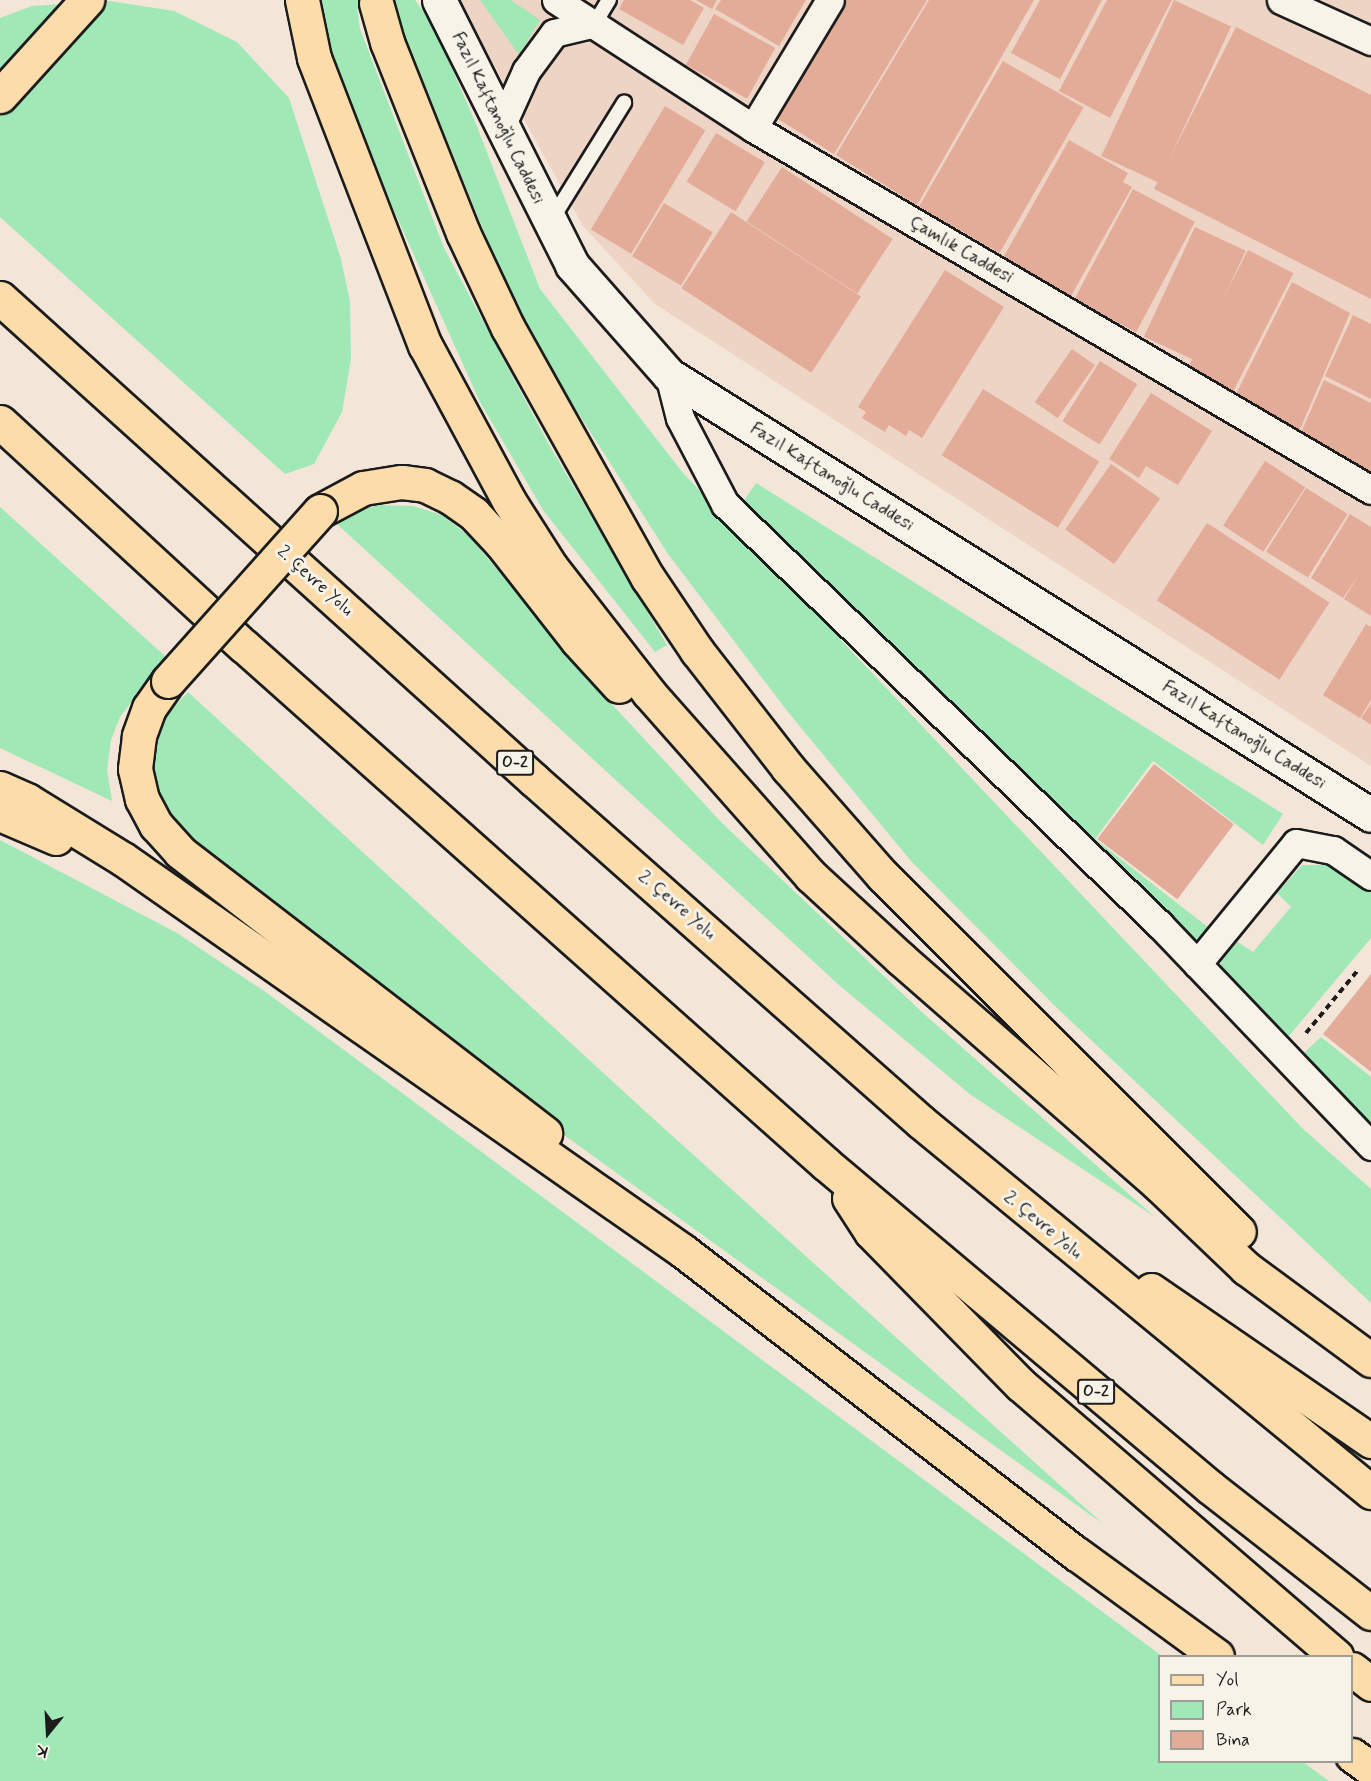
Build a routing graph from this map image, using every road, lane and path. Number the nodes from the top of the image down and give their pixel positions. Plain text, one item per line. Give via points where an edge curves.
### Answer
1 (87, 0) edge
2 (302, 0) edge
3 (439, 0) edge
4 (556, 0) edge
5 (609, 0) edge
6 (830, 0) edge
7 (1281, 0) edge
8 (376, 3) dead end
9 (595, 23) junction
10 (1371, 41) edge
11 (0, 96) edge
12 (624, 102) dead end
13 (503, 122) junction
14 (753, 128) junction
15 (549, 224) junction
16 (0, 298) edge
17 (669, 375) junction
18 (0, 422) edge
19 (1371, 490) edge
20 (716, 770) junction
21 (0, 788) edge
22 (0, 814) edge
23 (1371, 815) edge
24 (1371, 876) edge
25 (171, 895) junction
26 (1197, 964) junction
27 (1359, 969) dead end
28 (1286, 1057) junction
29 (1371, 1146) edge
30 (826, 1164) junction
31 (1037, 1220) junction
32 (683, 1251) junction
33 (1345, 1340) junction
34 (1371, 1360) edge
35 (1371, 1441) edge
36 (1371, 1492) edge
37 (1371, 1613) edge
38 (1216, 1655) edge
39 (1335, 1655) edge
40 (1353, 1670) edge
41 (1371, 1684) edge
42 (1353, 1756) edge
43 (1371, 1769) edge

1 - 11 main road
2 - 20 main road via 314,58 382,240 425,345 465,422 551,567 649,693
3 - 13 street, Fazıl Kaftanoğlu Caddesi
4 - 9 street, Çamlık Caddesi
5 - 9 lane
6 - 14 street
7 - 10 street
8 - 33 main road via 387,42 463,233 508,328 648,578 697,651 788,768 883,876
9 - 13 street via 569,26 554,33 526,71
9 - 14 street, Çamlık Caddesi
12 - 15 lane
13 - 15 street, Fazıl Kaftanoğlu Caddesi
14 - 19 street, Çamlık Caddesi
15 - 17 street, Fazıl Kaftanoğlu Caddesi via 572,265
16 - 31 main road, 2. Çevre Yolu / O-2 via 534,780
17 - 23 street, Fazıl Kaftanoğlu Caddesi
17 - 26 street via 680,418 725,504
18 - 30 main road, O-2 via 244,646
20 - 32 main road, bridge via 614,681 474,514 425,485 402,482 363,488 320,511 168,681 149,708 138,736 135,769 142,799 156,825 180,852 512,1107
20 - 33 main road via 811,876 945,999 1158,1184 1246,1268
21 - 25 main road via 78,830
22 - 25 main road
24 - 26 street via 1333,850 1296,843
25 - 32 main road
26 - 28 street
27 - 28 path
28 - 29 street
30 - 37 main road, O-2 via 1202,1480
30 - 39 main road via 871,1232 1021,1385
31 - 35 main road via 1170,1302
31 - 36 main road, 2. Çevre Yolu / O-2
32 - 38 main road via 1077,1554
33 - 34 main road
40 - 41 main road
42 - 43 main road

